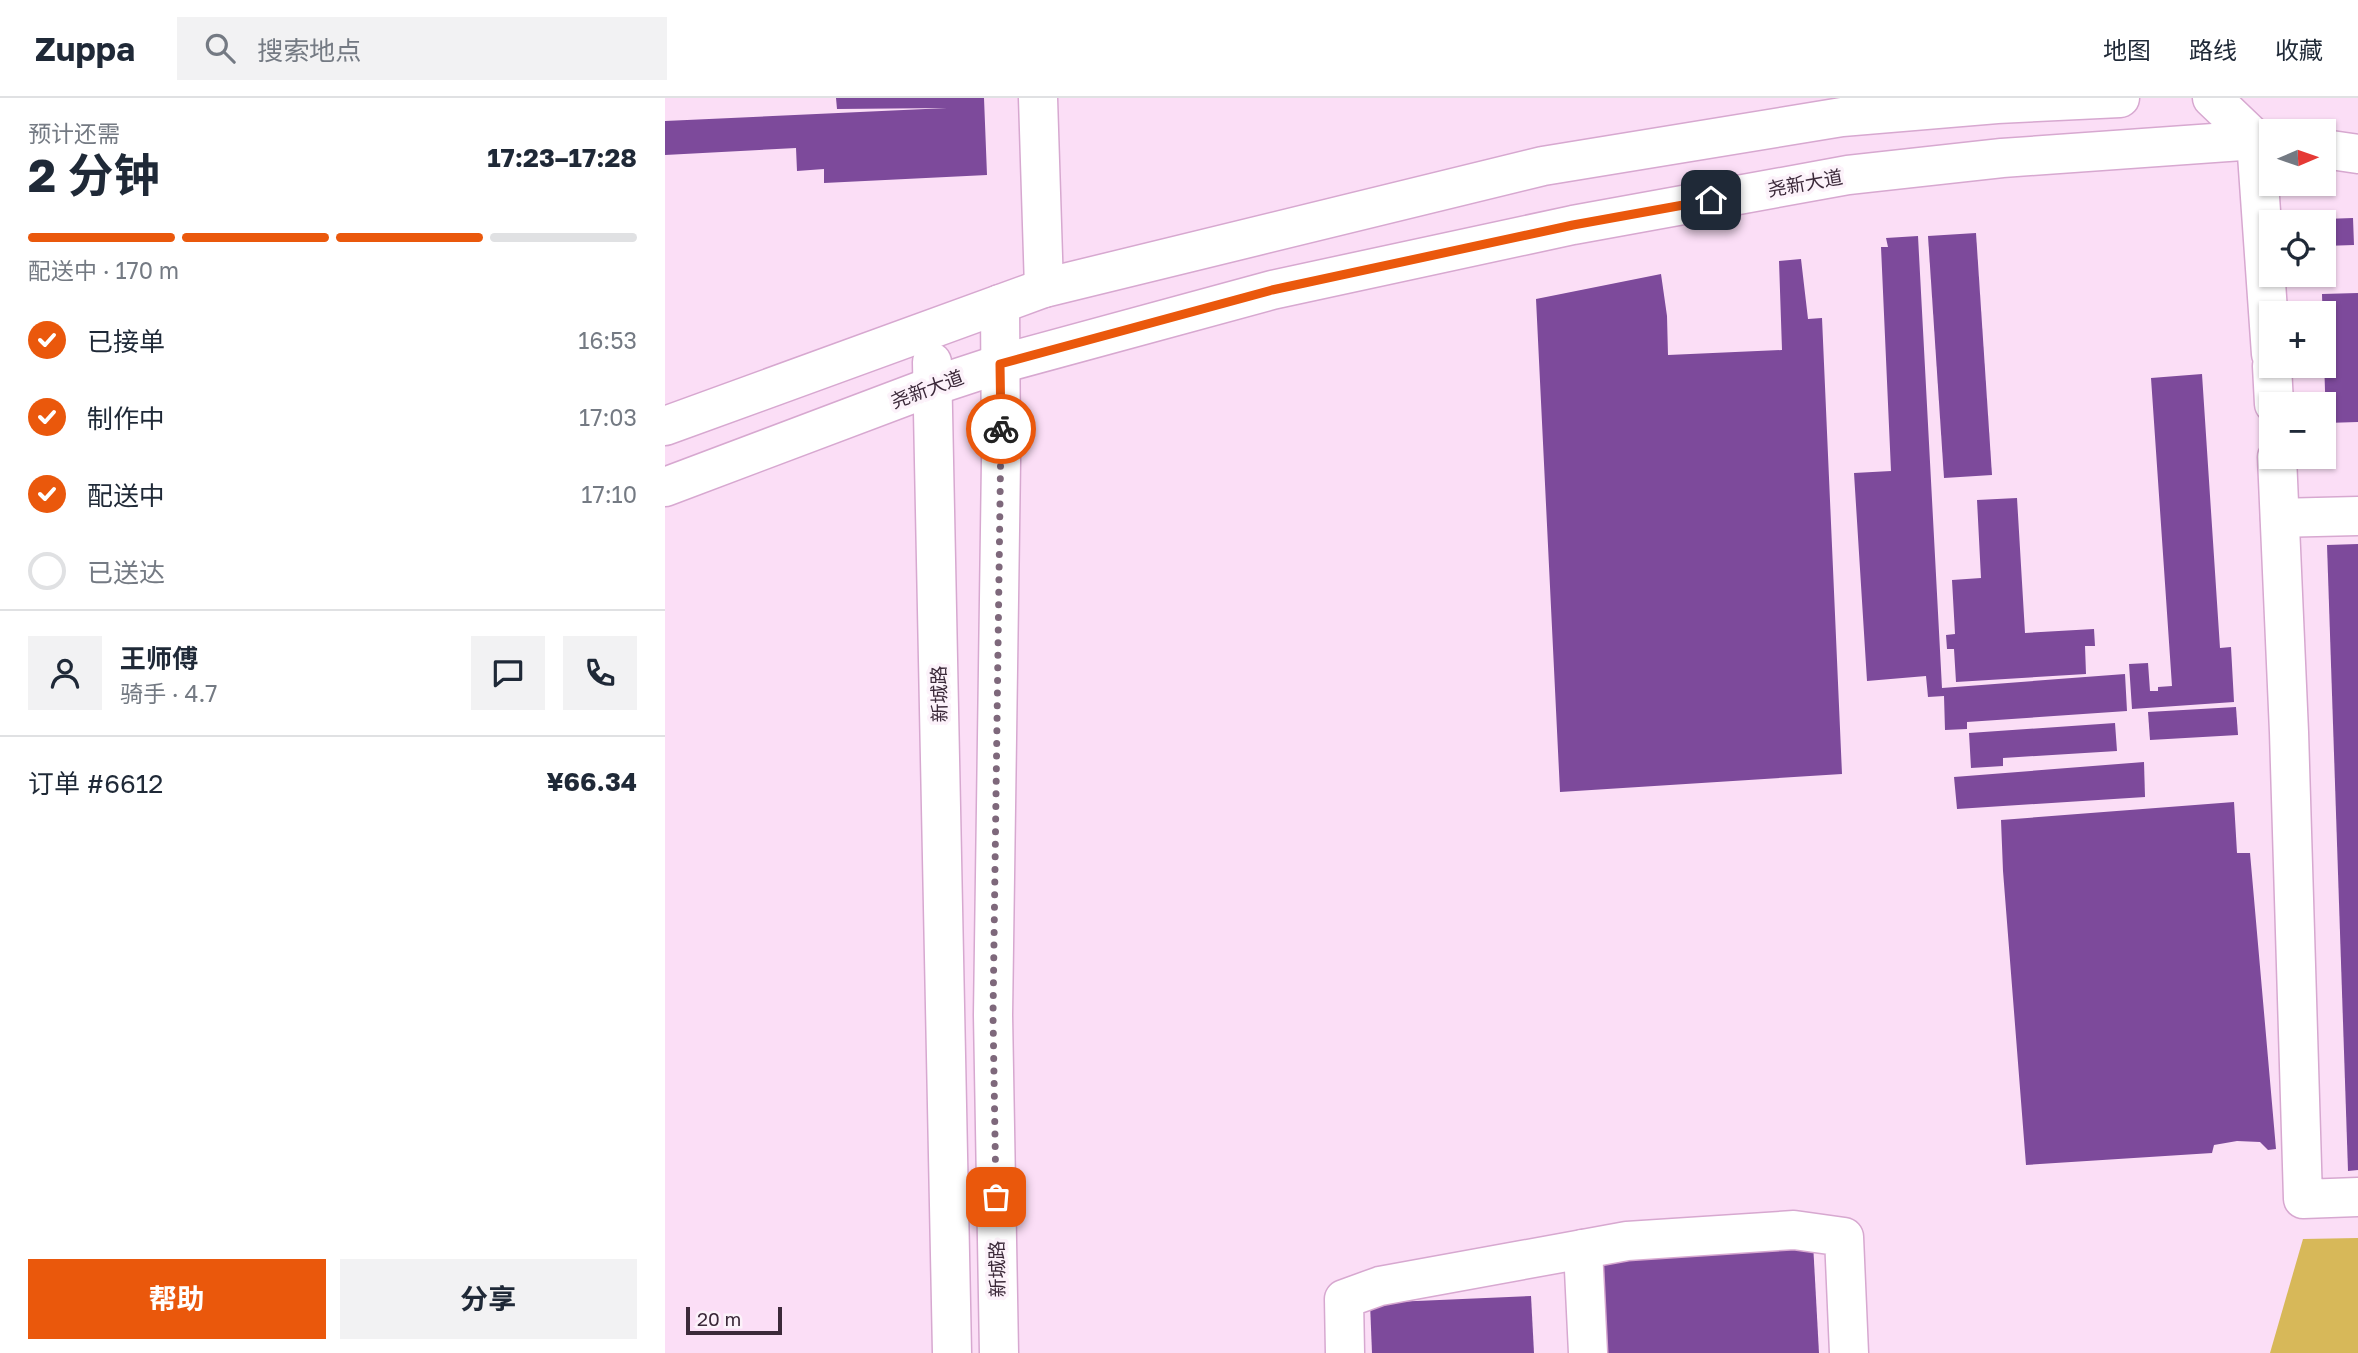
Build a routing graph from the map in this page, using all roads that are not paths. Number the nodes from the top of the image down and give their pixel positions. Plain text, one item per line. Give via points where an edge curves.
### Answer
1 (1038, 98) edge
2 (2120, 98) edge
3 (2212, 98) edge
4 (2259, 137) edge
5 (2259, 141) edge
6 (2336, 151) edge
7 (2358, 154) edge
8 (2266, 196) edge
9 (1044, 288) junction
10 (2269, 301) edge
11 (1000, 304) junction
12 (930, 328) junction
13 (1000, 364) junction
14 (933, 386) junction
15 (665, 426) edge
16 (2278, 469) edge
17 (665, 486) edge
18 (2358, 516) edge
19 (2280, 518) junction
20 (2358, 1197) edge
21 (1583, 1249) junction
22 (952, 1353) edge
23 (999, 1353) edge
24 (1345, 1353) edge
25 (1588, 1353) edge
26 (1849, 1353) edge

1 - 9 main road
2 - 9 main road via 1842,117 1543,166
3 - 4 main road
5 - 13 main road, 尧新大道 via 2002,158 1835,177 1573,225 1272,290
6 - 7 main road
8 - 10 main road
9 - 11 main road
11 - 12 main road
11 - 13 main road, 新城路
12 - 14 main road, 新城路
12 - 15 main road
13 - 14 main road, 尧新大道
13 - 23 main road, 新城路 via 993,1015
14 - 17 main road, 尧新大道
14 - 22 main road, 新城路
16 - 19 main road
18 - 19 main road
19 - 20 main road via 2303,1199
21 - 24 main road via 1380,1286 1343,1299
21 - 25 main road
21 - 26 main road via 1737,1232 1794,1230 1844,1237

